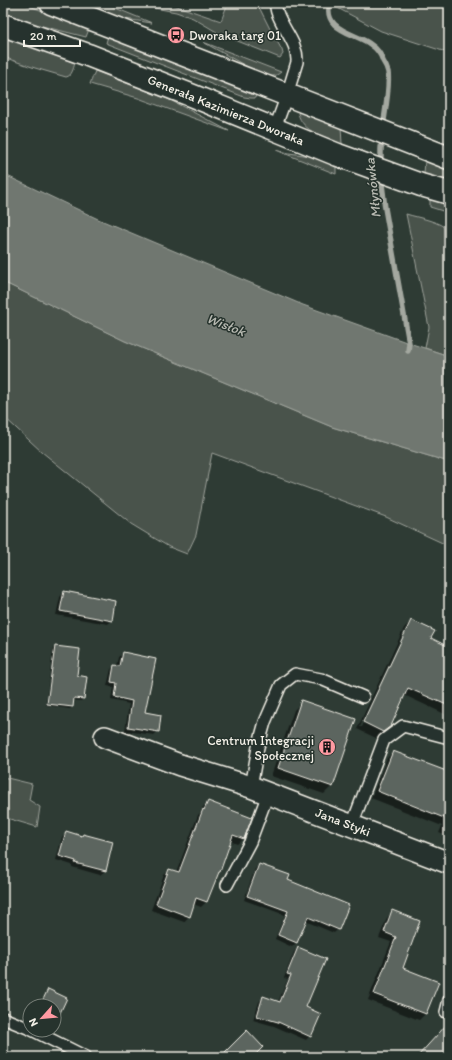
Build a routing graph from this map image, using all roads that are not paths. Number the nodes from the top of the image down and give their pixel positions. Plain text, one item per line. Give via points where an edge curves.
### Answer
1 (51, 3) edge
2 (275, 3) edge
3 (3, 25) edge
4 (287, 95) junction
5 (275, 128) junction
6 (449, 158) edge
7 (449, 193) edge
8 (363, 697) dead end
9 (106, 737) dead end
10 (449, 738) edge
11 (252, 788) junction
12 (352, 825) junction
13 (449, 863) edge
14 (227, 885) dead end
15 (449, 1000) edge
16 (446, 1012) dead end
17 (3, 1018) edge
18 (22, 1026) edge
19 (47, 1038) edge
20 (86, 1057) edge

1 - 4 main road
2 - 4 lane via 296,48 297,62
3 - 5 main road, Generała Kazimierza Dworaka via 88,55
4 - 5 lane
4 - 6 main road
5 - 7 main road, Generała Kazimierza Dworaka via 338,155
8 - 11 lane via 321,679 295,674 281,684 258,747
9 - 11 street, Jana Styki via 180,765
10 - 12 lane via 403,726 384,740
11 - 12 street, Jana Styki
11 - 14 lane via 250,842
12 - 13 street, Jana Styki
15 - 16 lane
17 - 18 lane
19 - 20 lane

